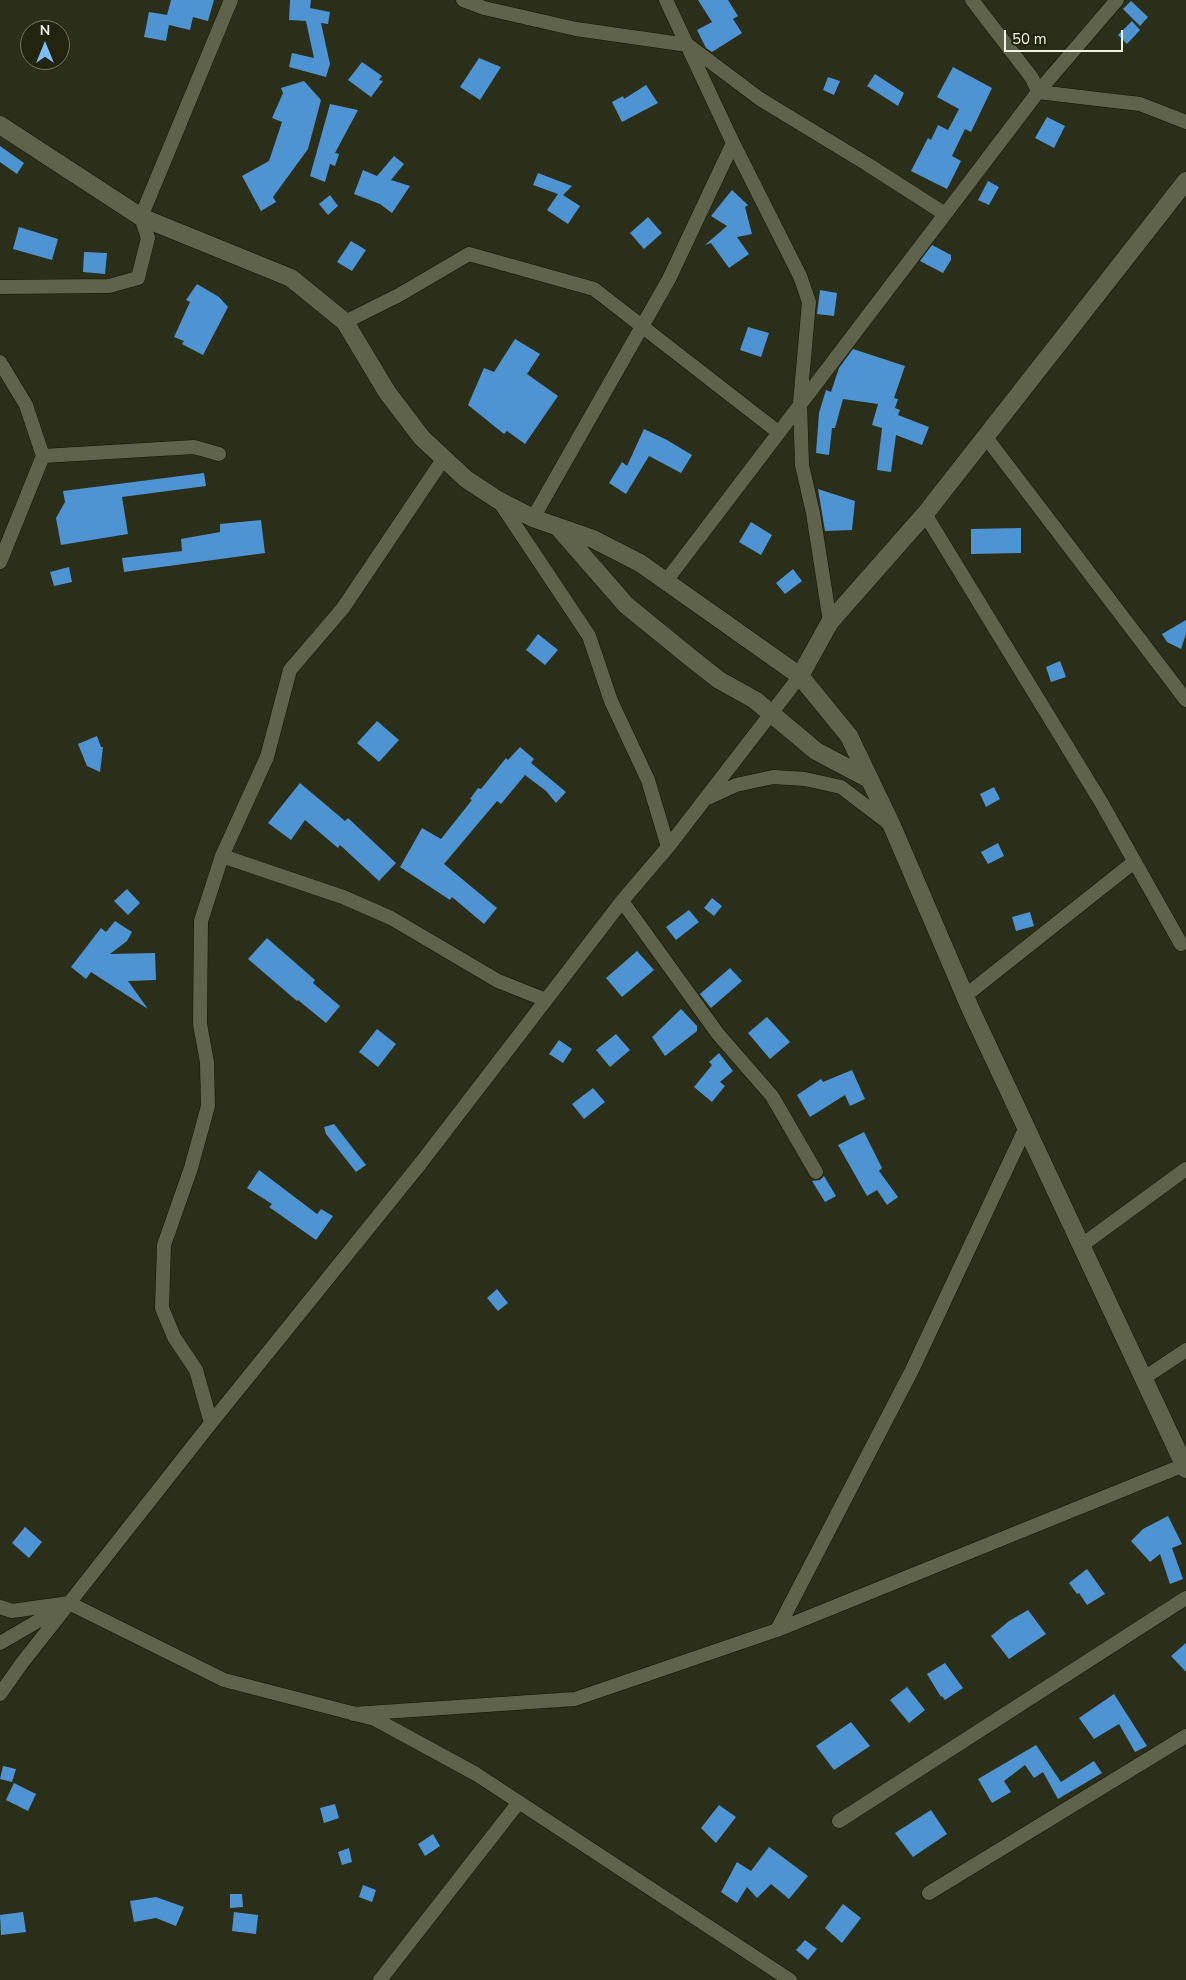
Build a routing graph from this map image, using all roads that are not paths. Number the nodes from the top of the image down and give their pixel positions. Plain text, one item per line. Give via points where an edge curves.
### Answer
1 (231, 0) edge
2 (463, 0) edge
3 (666, 0) edge
4 (972, 0) edge
5 (1117, 0) edge
6 (688, 45) junction
7 (1038, 92) junction
8 (1186, 122) edge
9 (0, 125) edge
10 (733, 143) junction
11 (1186, 181) edge
12 (945, 214) junction
13 (141, 217) junction
14 (0, 287) edge
15 (345, 322) junction
16 (642, 326) junction
17 (0, 362) edge
18 (800, 403) junction
19 (778, 432) junction
20 (985, 436) junction
21 (219, 454) dead end
22 (43, 456) junction
23 (444, 458) junction
24 (498, 500) junction
25 (925, 514) junction
26 (532, 518) junction
27 (557, 527) junction
28 (0, 562) edge
29 (666, 581) junction
30 (830, 622) junction
31 (800, 676) junction
32 (1186, 700) edge
33 (771, 714) junction
34 (869, 779) junction
35 (705, 800) junction
36 (892, 826) junction
37 (668, 847) junction
38 (222, 856) junction
39 (1134, 862) junction
40 (622, 901) junction
41 (1181, 944) dead end
42 (965, 996) junction
43 (546, 1000) junction
44 (1026, 1127) junction
45 (1186, 1169) edge
46 (816, 1172) dead end
47 (1082, 1245) junction
48 (1186, 1350) edge
49 (1144, 1378) junction
50 (211, 1423) junction
51 (1185, 1467) edge
52 (1186, 1598) edge
53 (69, 1603) junction
54 (0, 1607) edge
55 (777, 1630) junction
56 (0, 1643) edge
57 (0, 1694) edge
58 (353, 1714) junction
59 (1186, 1736) edge
60 (519, 1802) junction
61 (839, 1820) dead end
62 (930, 1893) dead end
63 (380, 1980) edge
64 (790, 1980) edge

1 - 13 street
2 - 6 street via 484,8 576,29
3 - 6 street
4 - 7 street via 1032,78
5 - 7 street
6 - 10 street
6 - 12 street via 760,99
7 - 8 street via 1140,104
7 - 12 street
9 - 13 street
10 - 16 street via 669,279
10 - 18 street via 800,276 809,302
11 - 20 street
12 - 18 street
13 - 14 street via 148,238 138,278 109,286
13 - 15 street via 291,278
15 - 16 street via 469,254 594,289
15 - 23 street via 387,392 422,438
16 - 19 street
16 - 26 street
17 - 22 street via 26,404
18 - 19 street
18 - 30 street via 802,465
19 - 29 street
20 - 25 street
20 - 32 street
21 - 22 street via 194,447
22 - 28 street
23 - 24 street via 466,479
23 - 38 street via 343,608 290,670 267,757
24 - 26 street
24 - 37 street via 589,636 611,701 648,780
25 - 30 street
25 - 39 street via 1101,802
26 - 27 street
27 - 29 street via 593,539 640,563
27 - 33 street via 626,605 719,680 755,700
29 - 31 street
30 - 31 street
31 - 33 street
31 - 34 street via 849,736
33 - 34 street via 816,751
33 - 35 street
34 - 36 street
35 - 36 street via 736,785 773,776 805,779 841,787
35 - 37 street
36 - 42 street
37 - 40 street
38 - 43 street via 375,911 498,981
38 - 50 street via 201,921 200,1024 207,1062 208,1106 192,1168 164,1245 162,1308 174,1337 196,1370
39 - 41 street
39 - 42 street
40 - 43 street
40 - 46 street via 718,1034 772,1096
42 - 44 street
43 - 50 street via 420,1164
44 - 47 street
44 - 55 street via 912,1370
45 - 47 street
47 - 49 street
48 - 49 street
49 - 51 street
50 - 53 street
51 - 55 street
52 - 61 street
53 - 54 street via 12,1610
53 - 56 street
53 - 57 street
53 - 58 street via 224,1680
55 - 58 street via 575,1699
58 - 60 street via 374,1719 476,1774
59 - 62 street
60 - 63 street
60 - 64 street

